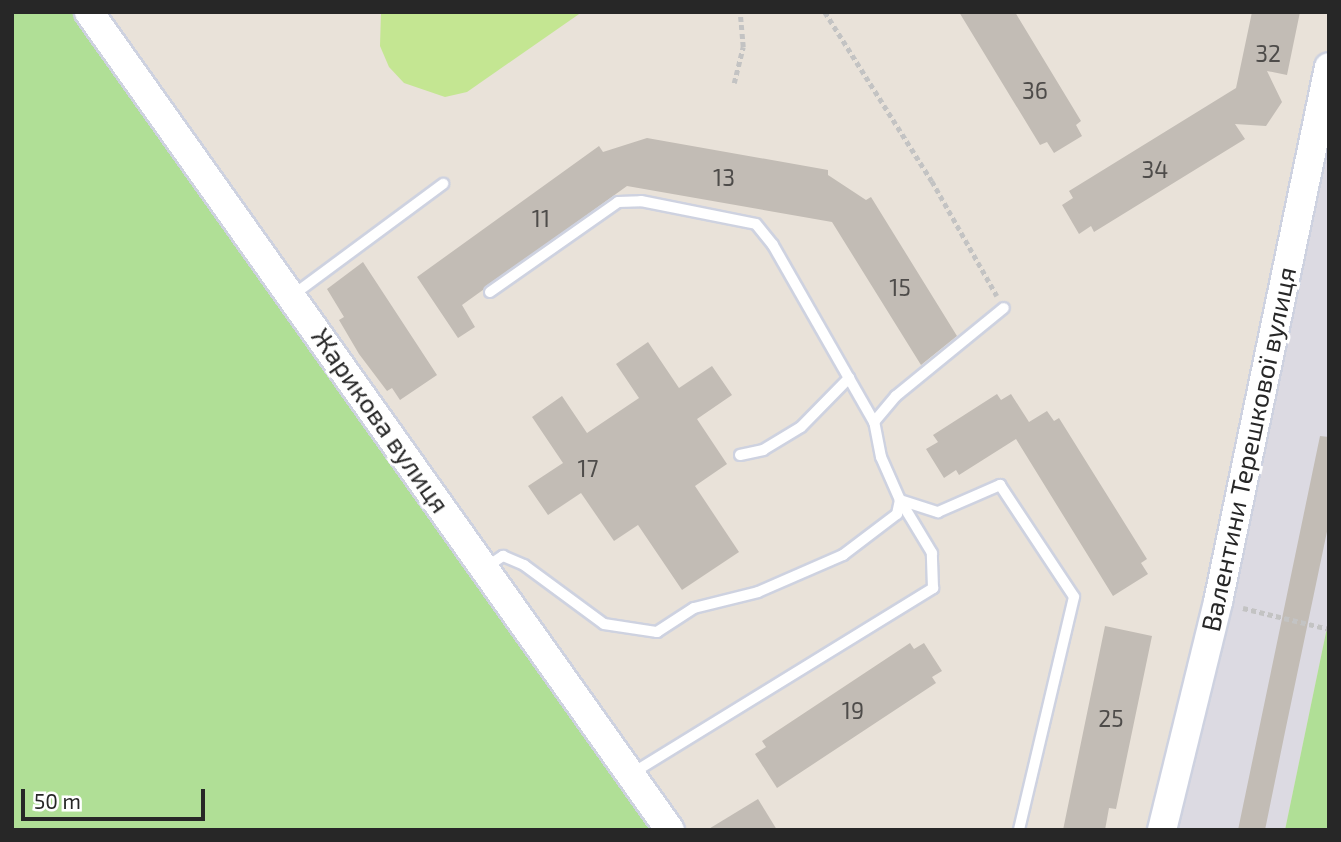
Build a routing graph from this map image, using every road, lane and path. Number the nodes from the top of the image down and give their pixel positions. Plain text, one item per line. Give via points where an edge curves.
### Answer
1 (89, 12) edge
2 (740, 12) edge
3 (825, 12) edge
4 (1329, 67) edge
5 (734, 83) dead end
6 (443, 184) dead end
7 (490, 292) dead end
8 (293, 295) junction
9 (1004, 308) joint
10 (849, 378) junction
11 (874, 422) junction
12 (740, 454) dead end
13 (900, 500) junction
14 (485, 568) dead end
15 (1218, 602) junction
16 (1329, 629) edge
17 (631, 774) junction
18 (670, 830) edge
19 (1019, 830) edge
20 (1162, 830) edge

1 - 8 street, Жарикова вулиця
2 - 5 path via 743,47
3 - 9 path via 932,181
4 - 15 street, Валентини Терешкової вулиця
6 - 8 lane
7 - 10 lane via 618,202 641,201 756,225 773,245
8 - 17 street, Жарикова вулиця
9 - 11 lane via 896,396
10 - 11 lane
10 - 12 lane via 800,427 764,450
11 - 13 lane via 881,457
13 - 14 lane via 897,514 843,555 758,592 694,608 657,632 604,624 524,565 503,555
13 - 17 lane via 932,553 933,588
13 - 19 lane via 938,512 1000,485 1074,597
15 - 16 path
15 - 20 street, Валентини Терешкової вулиця
17 - 18 street, Жарикова вулиця

